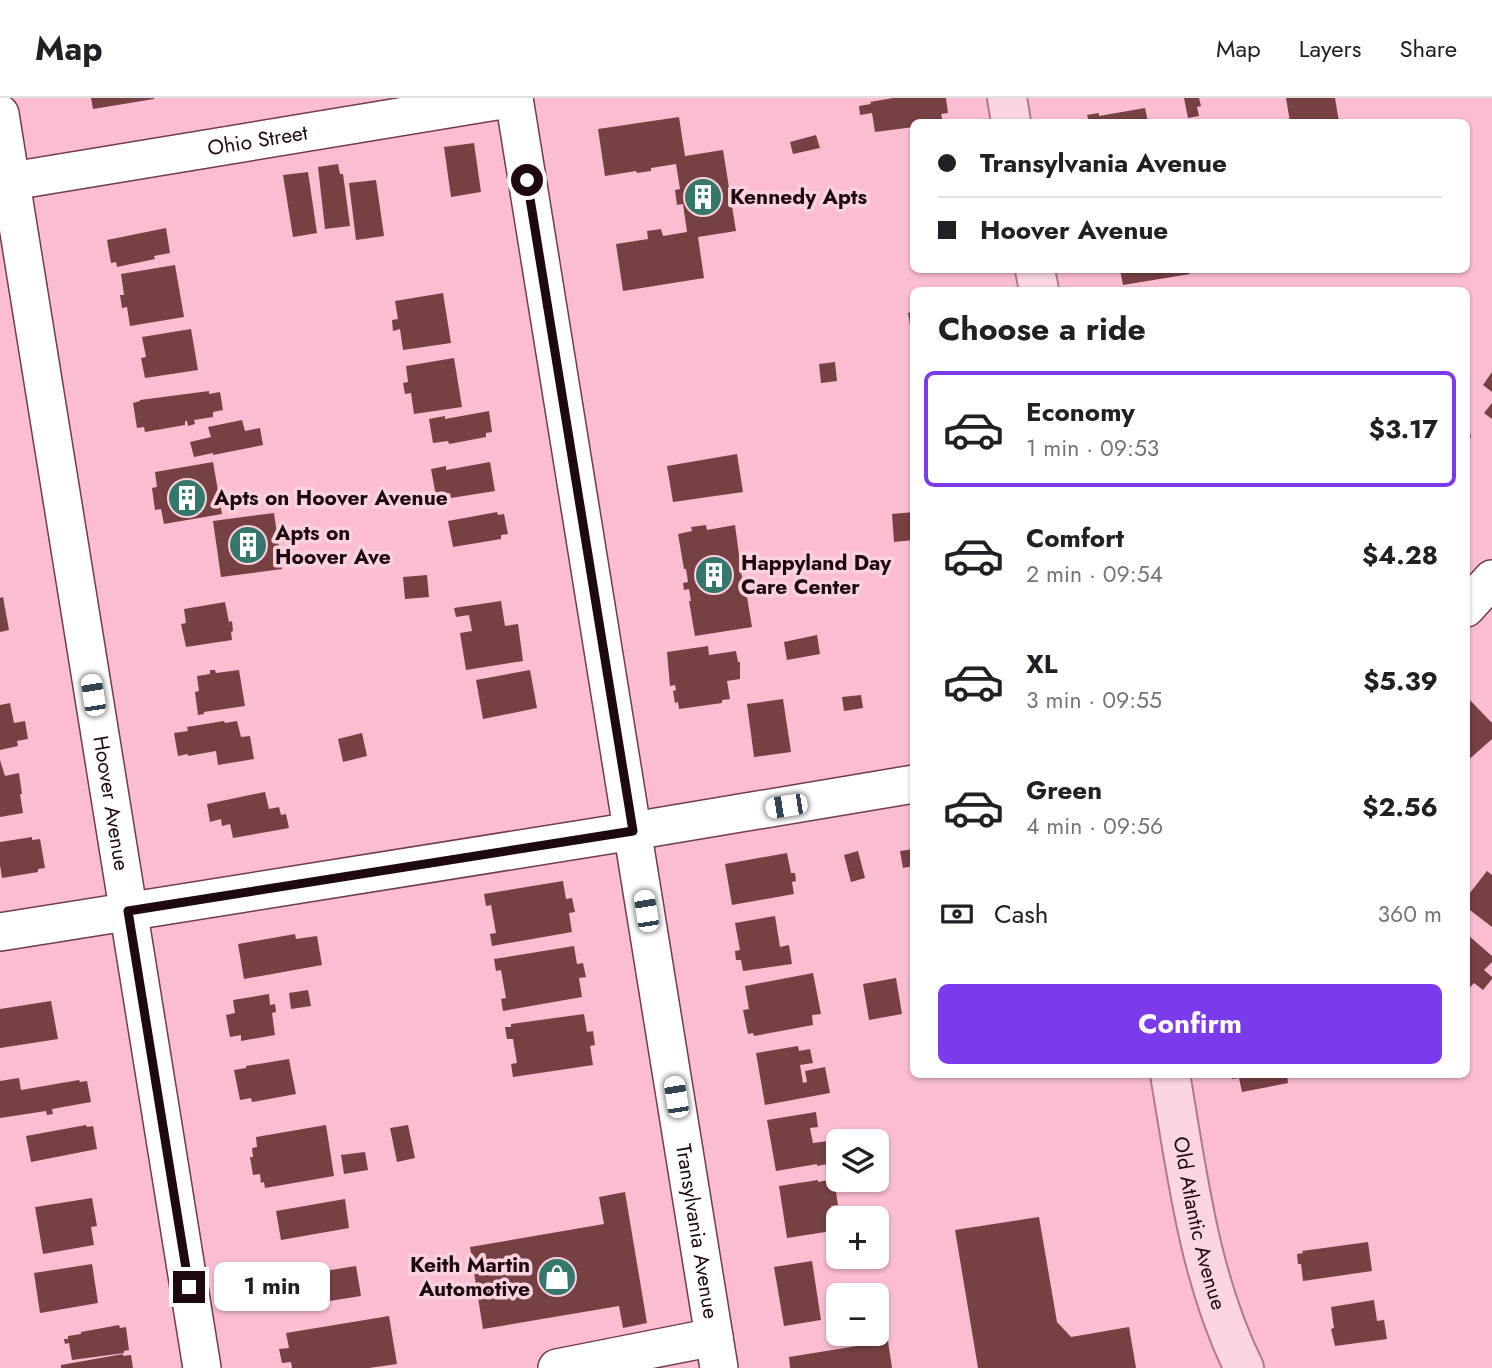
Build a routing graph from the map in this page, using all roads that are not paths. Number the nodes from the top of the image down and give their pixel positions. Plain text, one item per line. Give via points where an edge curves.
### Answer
1 (514, 98) edge
2 (1007, 98) edge
3 (0, 114) edge
4 (1011, 119) edge
5 (5, 182) edge
6 (1492, 579) edge
7 (1470, 604) edge
8 (910, 785) edge
9 (633, 831) junction
10 (128, 911) junction
11 (0, 932) edge
12 (1171, 1078) edge
13 (717, 1352) edge
14 (202, 1368) edge
15 (557, 1368) edge
16 (1244, 1368) edge

1 - 5 street, Ohio Street
1 - 9 street, Transylvania Avenue
2 - 4 main road
3 - 5 street, Hoover Avenue
5 - 10 street, Hoover Avenue
6 - 7 street
8 - 9 street
9 - 10 street
9 - 13 street, Transylvania Avenue
10 - 11 street
10 - 14 street, Hoover Avenue
12 - 16 main road, Old Atlantic Avenue via 1194,1213
13 - 15 street

